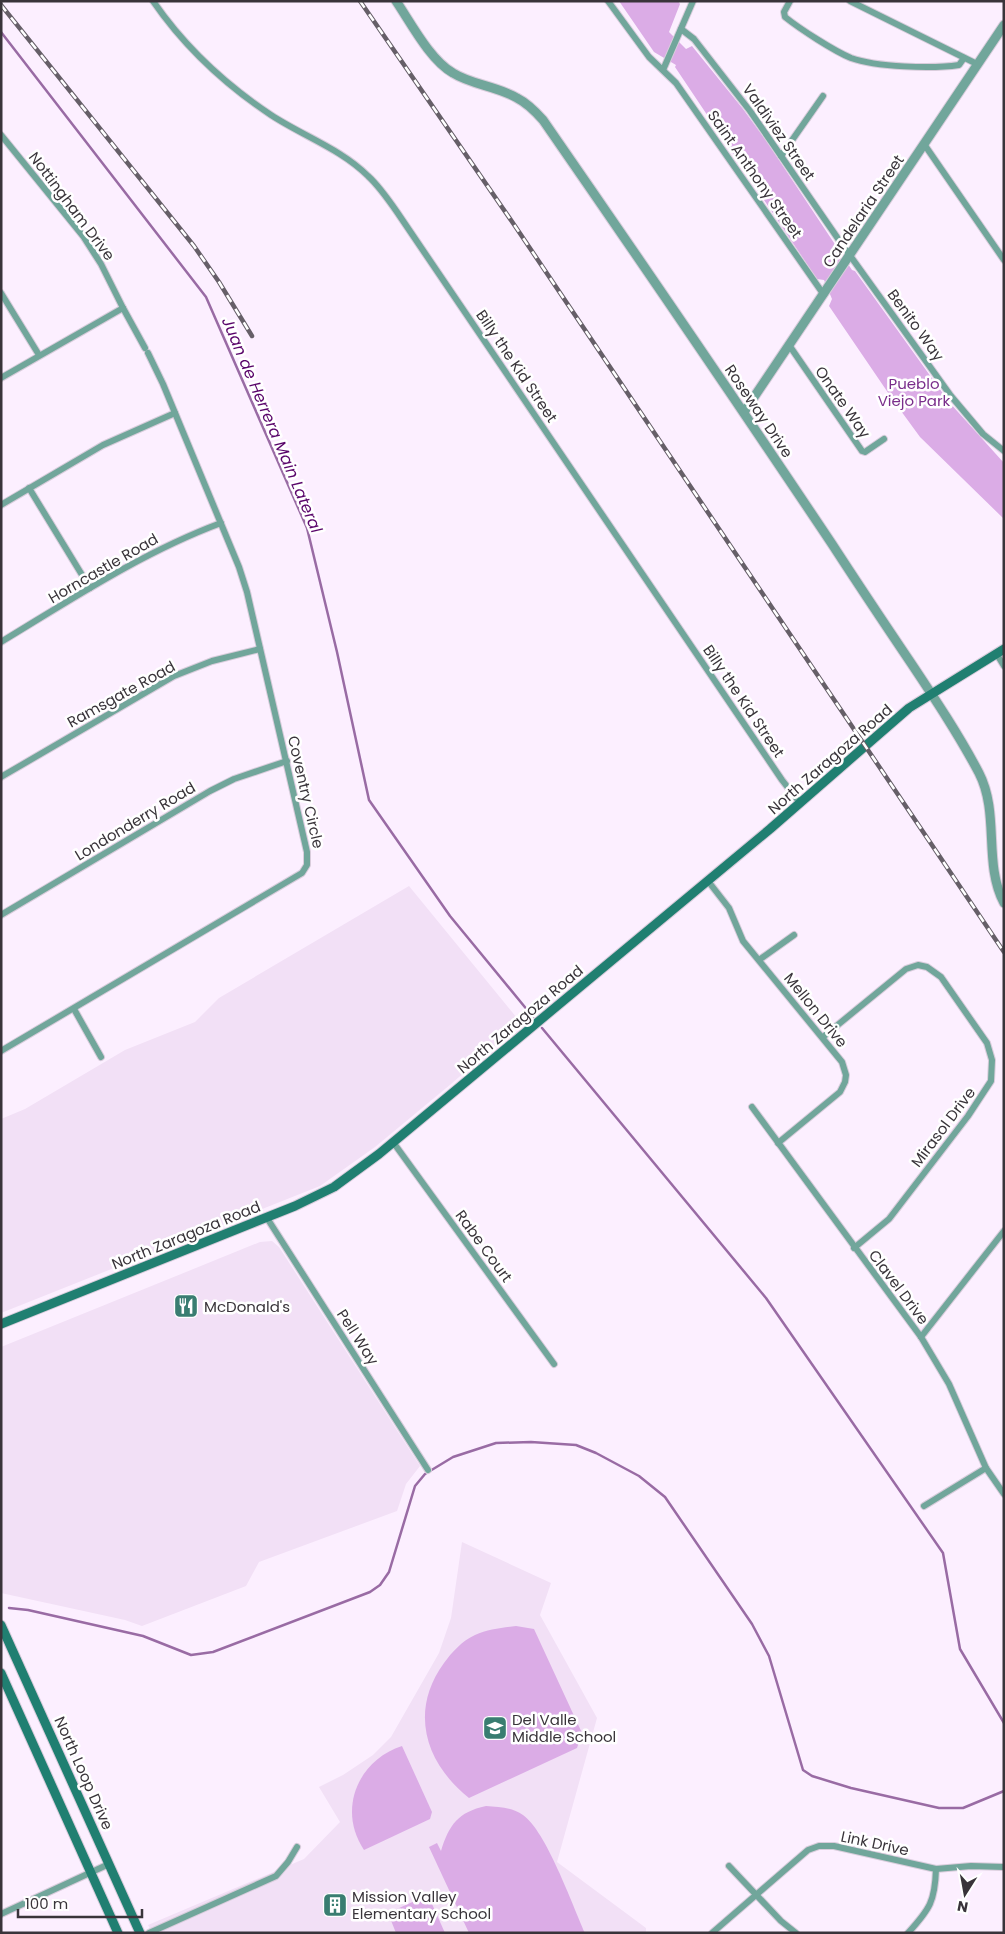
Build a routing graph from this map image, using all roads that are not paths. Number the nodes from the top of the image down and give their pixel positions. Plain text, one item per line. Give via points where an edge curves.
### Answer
1 (153, 1) edge
2 (396, 1) edge
3 (608, 1) edge
4 (693, 1) edge
5 (790, 1) edge
6 (850, 1) edge
7 (1004, 25) edge
8 (681, 29) junction
9 (964, 58) junction
10 (977, 64) junction
11 (663, 70) junction
12 (823, 96) dead end
13 (1, 135) edge
14 (924, 144) junction
15 (781, 156) junction
16 (850, 255) junction
17 (1004, 260) edge
18 (1, 293) edge
19 (824, 295) junction
20 (123, 308) junction
21 (789, 345) junction
22 (40, 355) junction
23 (1, 378) edge
24 (163, 384) joint
25 (744, 412) junction
26 (176, 413) junction
27 (884, 438) dead end
28 (1004, 451) edge
29 (30, 488) junction
30 (1, 505) edge
31 (221, 523) junction
32 (90, 588) junction
33 (1, 642) edge
34 (260, 649) junction
35 (1000, 651) edge
36 (1004, 666) edge
37 (931, 694) junction
38 (287, 761) junction
39 (1, 778) edge
40 (800, 803) junction
41 (708, 882) junction
42 (1004, 904) edge
43 (1, 916) edge
44 (794, 935) dead end
45 (759, 960) junction
46 (74, 1009) junction
47 (823, 1036) junction
48 (1, 1051) edge
49 (101, 1057) dead end
50 (752, 1107) dead end
51 (393, 1142) junction
52 (778, 1143) junction
53 (267, 1218) junction
54 (1004, 1231) edge
55 (854, 1248) junction
56 (1, 1324) edge
57 (920, 1337) junction
58 (554, 1364) dead end
59 (986, 1468) junction
60 (428, 1470) dead end
61 (1004, 1494) edge
62 (924, 1506) dead end
63 (1, 1625) edge
64 (1, 1673) edge
65 (297, 1847) dead end
66 (109, 1864) junction
67 (729, 1866) dead end
68 (1004, 1867) edge
69 (936, 1869) junction
70 (90, 1872) junction
71 (756, 1894) junction
72 (1, 1914) edge
73 (118, 1933) edge
74 (140, 1933) edge
75 (149, 1933) edge
76 (712, 1933) edge
77 (796, 1933) edge
78 (908, 1933) edge

1 - 40 street, Billy the Kid Street via 191,47 231,85 271,115 349,160 377,185
2 - 25 street, Roseway Drive via 444,67 468,80 516,97 543,120
3 - 11 street, Saint Anthony Street via 649,57
4 - 8 street
5 - 9 street via 785,17 851,58 877,64 943,66 959,65
6 - 9 street
7 - 10 street, Candelaria Street
8 - 11 street
8 - 15 street, Valdiviez Street via 694,39
9 - 10 street
10 - 14 street, Candelaria Street
11 - 19 street, Saint Anthony Street via 676,83
12 - 15 street
13 - 20 street, Nottingham Drive via 83,236 102,264
14 - 16 street, Candelaria Street
14 - 17 street
15 - 16 street, Valdiviez Street
16 - 19 street, Candelaria Street
16 - 28 street, Benito Way via 951,396 983,434
18 - 22 street
19 - 21 street, Candelaria Street
20 - 22 street
20 - 24 street, Nottingham Drive
21 - 25 street, Candelaria Street
21 - 27 street, Onate Way via 862,451
22 - 23 street
24 - 26 street, Coventry Circle
25 - 37 street, Roseway Drive
26 - 29 street via 103,445
26 - 31 street, Coventry Circle
29 - 30 street
29 - 32 street
31 - 32 street, Horncastle Road via 180,540
31 - 34 street, Coventry Circle via 239,567
32 - 33 street, Horncastle Road
34 - 38 street, Coventry Circle
34 - 39 street, Ramsgate Road via 212,661 174,676
35 - 36 street
35 - 37 main road, North Zaragoza Road
37 - 40 main road, North Zaragoza Road via 909,708
37 - 42 street, Roseway Drive via 984,784 991,818 992,866 996,888
38 - 43 street, Londonderry Road via 210,791
38 - 46 street, Coventry Circle via 307,852 304,871
40 - 41 main road, North Zaragoza Road
41 - 45 street, Mellon Drive via 726,902 743,941
41 - 51 main road, North Zaragoza Road
44 - 45 street
45 - 47 street, Mellon Drive
46 - 48 street, Coventry Circle
46 - 49 street
47 - 52 street, Mellon Drive via 845,1068 843,1088
47 - 55 street, Mirasol Drive via 906,969 918,965 941,977 987,1043 992,1060 991,1081 968,1116 889,1219
50 - 52 street, Clavel Drive
51 - 53 main road, North Zaragoza Road via 334,1187
51 - 58 street, Rabe Court
52 - 55 street, Clavel Drive
53 - 56 main road, North Zaragoza Road
53 - 60 street, Pell Way
54 - 57 street
55 - 57 street, Clavel Drive
57 - 59 street, Clavel Drive via 949,1384
59 - 61 street, Clavel Drive
59 - 62 street
63 - 66 main road, North Loop Drive
64 - 70 main road
65 - 75 street via 276,1876
66 - 70 street
66 - 74 main road, North Loop Drive
67 - 71 street
68 - 69 street, Link Drive
69 - 71 street, Link Drive via 834,1846 819,1846 808,1850
69 - 78 street via 933,1899
70 - 72 street
70 - 73 main road
71 - 76 street, Link Drive
71 - 77 street

